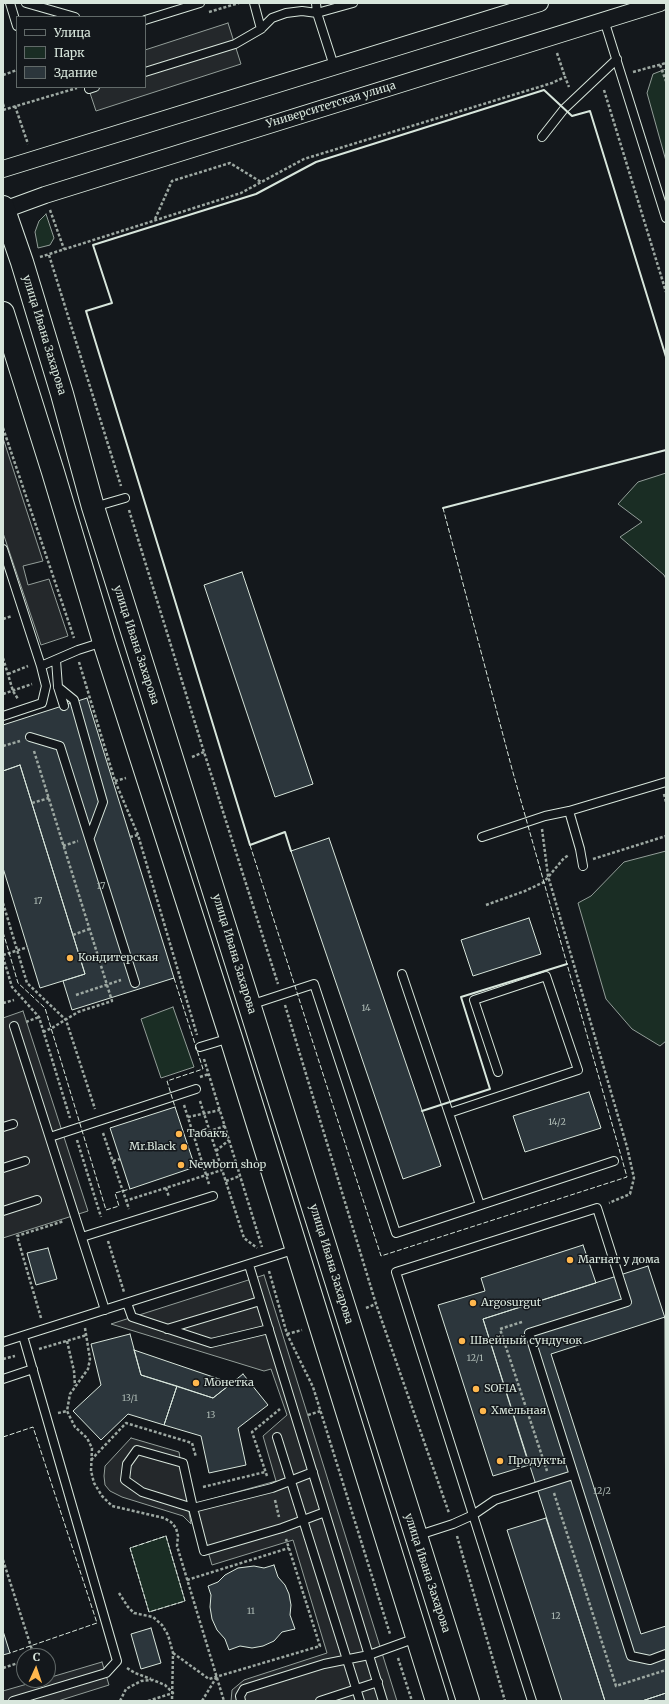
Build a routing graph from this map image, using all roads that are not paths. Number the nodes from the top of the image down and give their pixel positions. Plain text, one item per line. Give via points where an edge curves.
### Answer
1 (10, 3) edge
2 (26, 3) edge
3 (200, 3) edge
4 (254, 3) edge
5 (316, 3) edge
6 (352, 3) edge
7 (540, 3) edge
8 (660, 3) edge
9 (317, 13) junction
10 (72, 16) edge
11 (146, 20) edge
12 (604, 20) junction
13 (16, 23) edge
14 (261, 29) junction
15 (617, 59) junction
16 (334, 66) junction
17 (146, 72) edge
18 (542, 137) dead end
19 (3, 169) edge
20 (3, 209) edge
21 (666, 218) edge
22 (3, 313) edge
23 (125, 498) road end
24 (93, 507) junction
25 (3, 549) edge
26 (104, 642) junction
27 (56, 660) junction
28 (40, 664) junction
29 (58, 687) junction
30 (64, 706) dead end
31 (3, 716) edge
32 (30, 737) road end
33 (666, 782) edge
34 (569, 810) junction
35 (90, 837) junction
36 (482, 837) dead end
37 (583, 866) dead end
38 (402, 974) dead end
39 (134, 979) road end
40 (250, 1005) junction
41 (14, 1026) dead end
42 (232, 1038) junction
43 (200, 1047) road end
44 (498, 1072) dead end
45 (196, 1089) road end
46 (449, 1113) junction
47 (13, 1124) dead end
48 (3, 1127) edge
49 (50, 1137) junction
50 (25, 1161) dead end
51 (614, 1161) dead end
52 (3, 1168) edge
53 (213, 1196) road end
54 (37, 1200) dead end
55 (480, 1205) junction
56 (3, 1211) edge
57 (82, 1237) junction
58 (297, 1249) junction
59 (249, 1265) junction
60 (260, 1301) junction
61 (127, 1303) junction
62 (105, 1310) junction
63 (167, 1329) junction
64 (269, 1329) junction
65 (23, 1336) junction
66 (3, 1342) edge
67 (33, 1369) junction
68 (3, 1379) edge
69 (277, 1437) dead end
70 (313, 1472) junction
71 (573, 1475) junction
72 (291, 1481) junction
73 (192, 1508) junction
74 (325, 1512) junction
75 (473, 1515) junction
76 (303, 1520) junction
77 (415, 1536) junction
78 (417, 1637) junction
79 (666, 1654) edge
80 (369, 1655) junction
81 (347, 1659) junction
82 (378, 1682) junction
83 (356, 1689) junction
84 (13, 1701) edge
85 (241, 1701) edge
86 (320, 1701) edge
87 (360, 1701) edge
88 (383, 1701) edge
89 (437, 1701) edge
90 (468, 1701) edge
91 (532, 1701) edge

1 - 13 lane
2 - 10 lane
3 - 11 lane
4 - 14 lane
5 - 9 lane
6 - 9 lane
7 - 16 street
8 - 12 street, Университетская улица
9 - 14 lane via 302,10 286,13 272,18
9 - 16 lane
12 - 15 lane
12 - 20 street, Университетская улица
14 - 17 lane via 235,44
15 - 18 lane via 564,109
15 - 21 lane
16 - 19 street
20 - 24 main road, улица Ивана Захарова via 62,394
22 - 26 main road
23 - 24 lane
24 - 40 main road, улица Ивана Захарова
25 - 28 lane
26 - 27 lane
26 - 42 main road
27 - 28 lane
27 - 29 lane
28 - 31 lane via 46,686 42,703
29 - 30 lane
29 - 35 lane via 74,700 103,802
32 - 35 lane via 60,746
33 - 34 lane
34 - 36 lane
34 - 37 lane
35 - 39 lane
38 - 46 lane
40 - 55 lane via 314,984 396,1233
40 - 77 main road, улица Ивана Захарова
41 - 49 lane
42 - 43 lane
42 - 58 main road
44 - 46 lane via 474,1000 546,976 578,1070
45 - 49 lane
46 - 55 lane
47 - 48 lane
49 - 57 lane
50 - 52 lane
51 - 55 lane
53 - 57 lane
54 - 56 lane
57 - 62 lane
58 - 59 lane
58 - 78 main road
59 - 60 lane
59 - 61 lane
60 - 63 lane
60 - 64 lane
61 - 62 lane
61 - 63 lane via 132,1317
62 - 65 lane
63 - 64 lane via 211,1343
64 - 70 lane
65 - 66 lane
65 - 67 lane
67 - 68 lane
67 - 84 lane via 117,1661 106,1673
69 - 72 lane
70 - 72 lane
70 - 74 lane
71 - 75 lane via 495,1500
71 - 75 lane via 529,1334 627,1302 598,1208 396,1272
71 - 79 lane via 631,1656 650,1660
72 - 73 lane
72 - 76 lane
73 - 73 lane via 183,1463 137,1450 127,1464 125,1480 142,1492
73 - 76 lane via 204,1552
74 - 76 lane
74 - 80 lane
75 - 77 lane
75 - 91 lane
76 - 81 lane
77 - 90 main road, улица Ивана Захарова
78 - 80 lane
78 - 89 main road
80 - 81 lane
80 - 82 lane
81 - 83 lane
81 - 85 lane via 244,1689 240,1696
82 - 83 lane
82 - 88 lane
83 - 86 lane
83 - 87 lane

